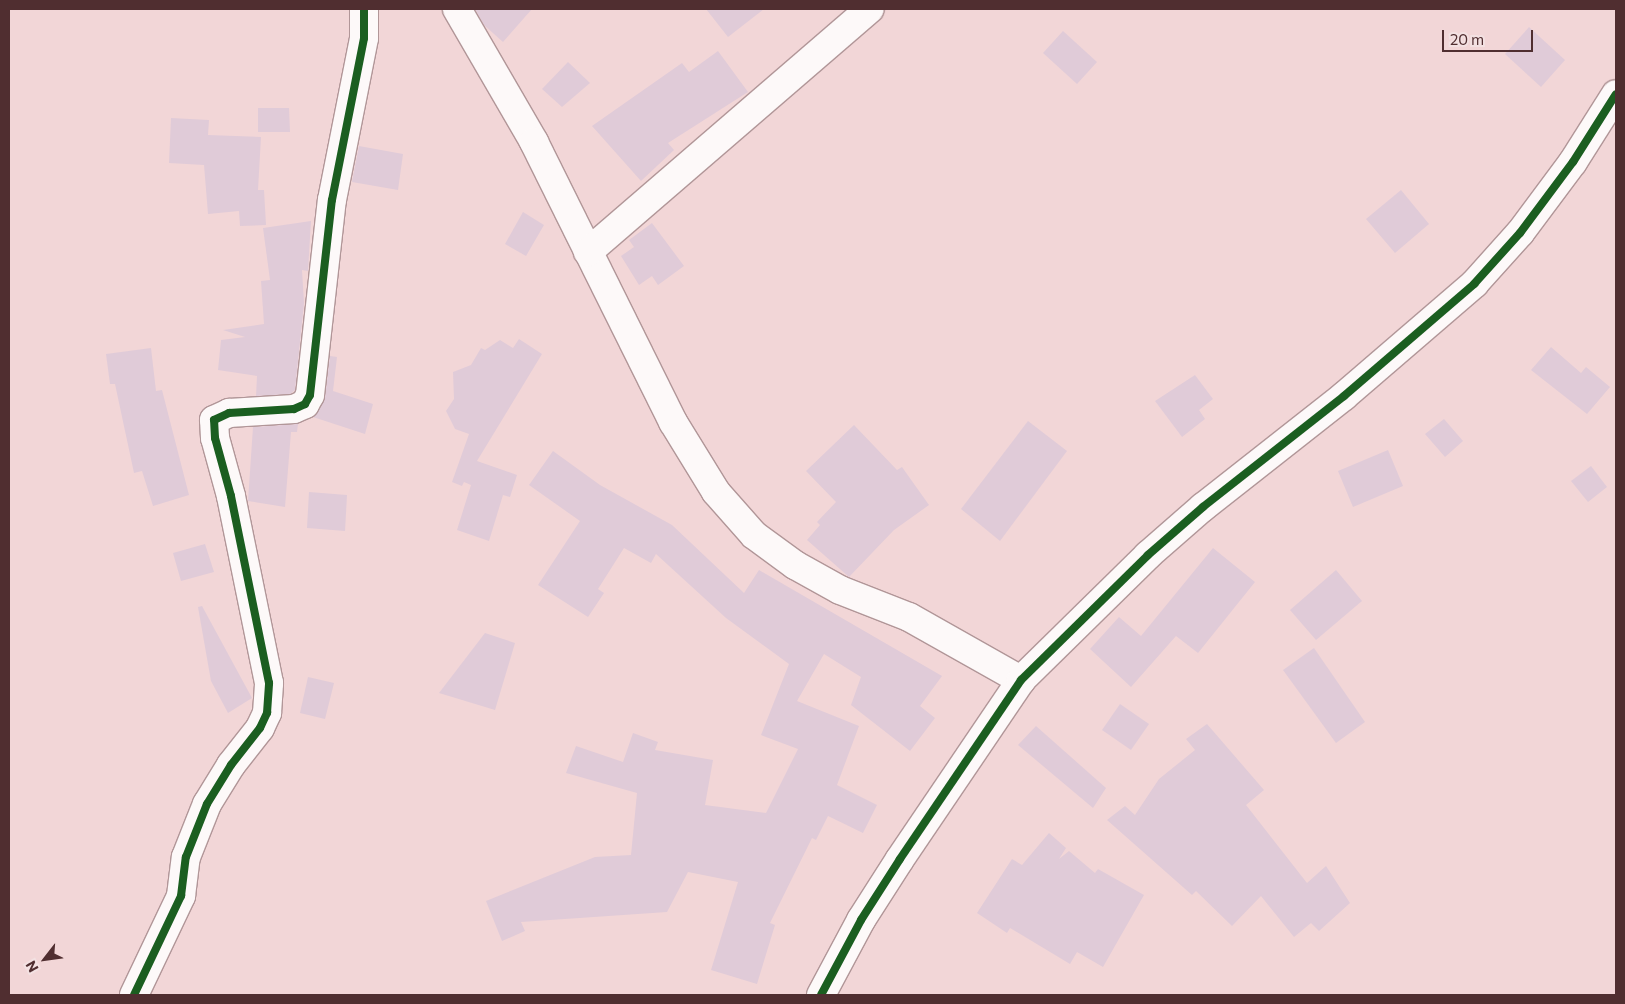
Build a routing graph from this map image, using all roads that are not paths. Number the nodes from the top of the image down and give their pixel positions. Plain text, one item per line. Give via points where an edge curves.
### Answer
1 (364, 9) edge
2 (458, 9) edge
3 (870, 9) edge
4 (1616, 94) edge
5 (588, 252) junction
6 (1020, 680) junction
7 (134, 995) edge
8 (821, 995) edge

1 - 7 street via 364,38 332,200 310,395 305,404 294,409 229,413 214,420 215,438 231,496 269,683 267,713 207,804 186,857 181,896
2 - 5 street via 534,142
3 - 5 street
4 - 6 street via 1573,162 1520,233 1474,284 1344,396 1168,537 1098,601
5 - 6 street via 673,422 716,492 754,535 795,565 840,590 909,617
6 - 8 street via 895,867

